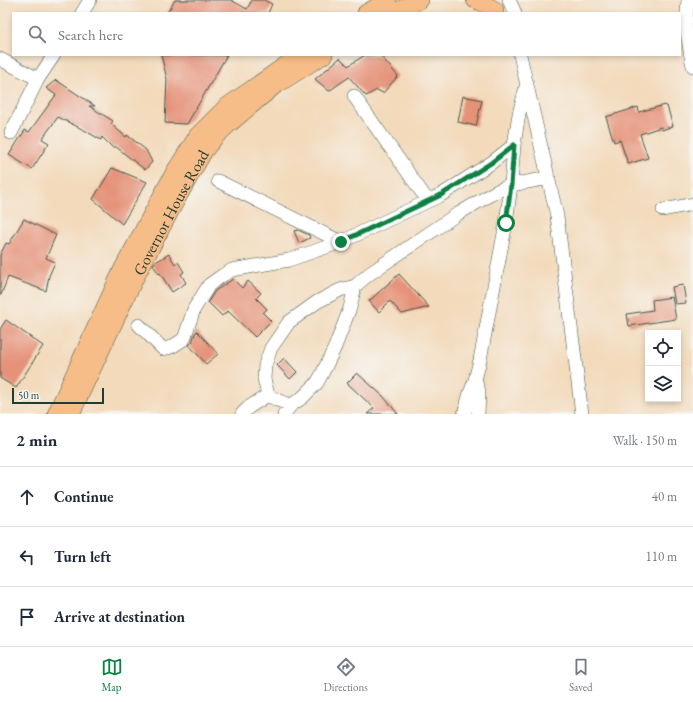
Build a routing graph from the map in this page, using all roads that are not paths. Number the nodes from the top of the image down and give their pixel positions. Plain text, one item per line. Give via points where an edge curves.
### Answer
1 (90, 0) edge
2 (388, 0) edge
3 (420, 0) edge
4 (475, 0) edge
5 (509, 0) edge
6 (688, 0) edge
7 (494, 8) edge
8 (83, 12) edge
9 (368, 12) edge
10 (395, 12) edge
11 (514, 12) edge
12 (53, 56) edge
13 (299, 56) edge
14 (322, 56) edge
15 (520, 56) edge
16 (0, 59) edge
17 (693, 66) edge
18 (38, 80) junction
19 (527, 83) junction
20 (354, 96) dead end
21 (11, 133) dead end
22 (514, 145) junction
23 (549, 178) junction
24 (218, 181) dead end
25 (511, 185) junction
26 (428, 201) junction
27 (693, 204) edge
28 (663, 210) dead end
29 (341, 242) junction
30 (355, 286) junction
31 (139, 326) dead end
32 (475, 380) junction
33 (268, 395) junction
34 (288, 409) edge
35 (56, 414) edge
36 (71, 414) edge
37 (242, 414) edge
38 (464, 414) edge
39 (478, 414) edge
40 (582, 414) edge

1 - 8 street
2 - 9 main road
3 - 10 main road
4 - 7 main road
5 - 11 street
6 - 17 street via 686,26
12 - 18 street
13 - 35 main road, Governor House Road via 226,107 198,135 175,171 122,270
14 - 36 main road, Governor House Road via 273,87 216,136 204,151 135,278
15 - 19 street
16 - 18 street
18 - 21 street
19 - 22 street
19 - 23 street
20 - 26 street
22 - 25 street
22 - 26 street via 441,195
23 - 25 street
23 - 40 street via 558,216
24 - 29 street
25 - 30 street via 456,215
25 - 32 street
26 - 29 street
27 - 28 street
29 - 31 street via 289,260 222,274 209,285 194,309 184,339 174,346 163,349
30 - 33 street via 340,290 317,302 289,322 271,348 265,365 264,380
30 - 34 street via 350,308 323,372 317,383
32 - 38 street
32 - 39 street via 478,391
33 - 34 street
33 - 37 street

